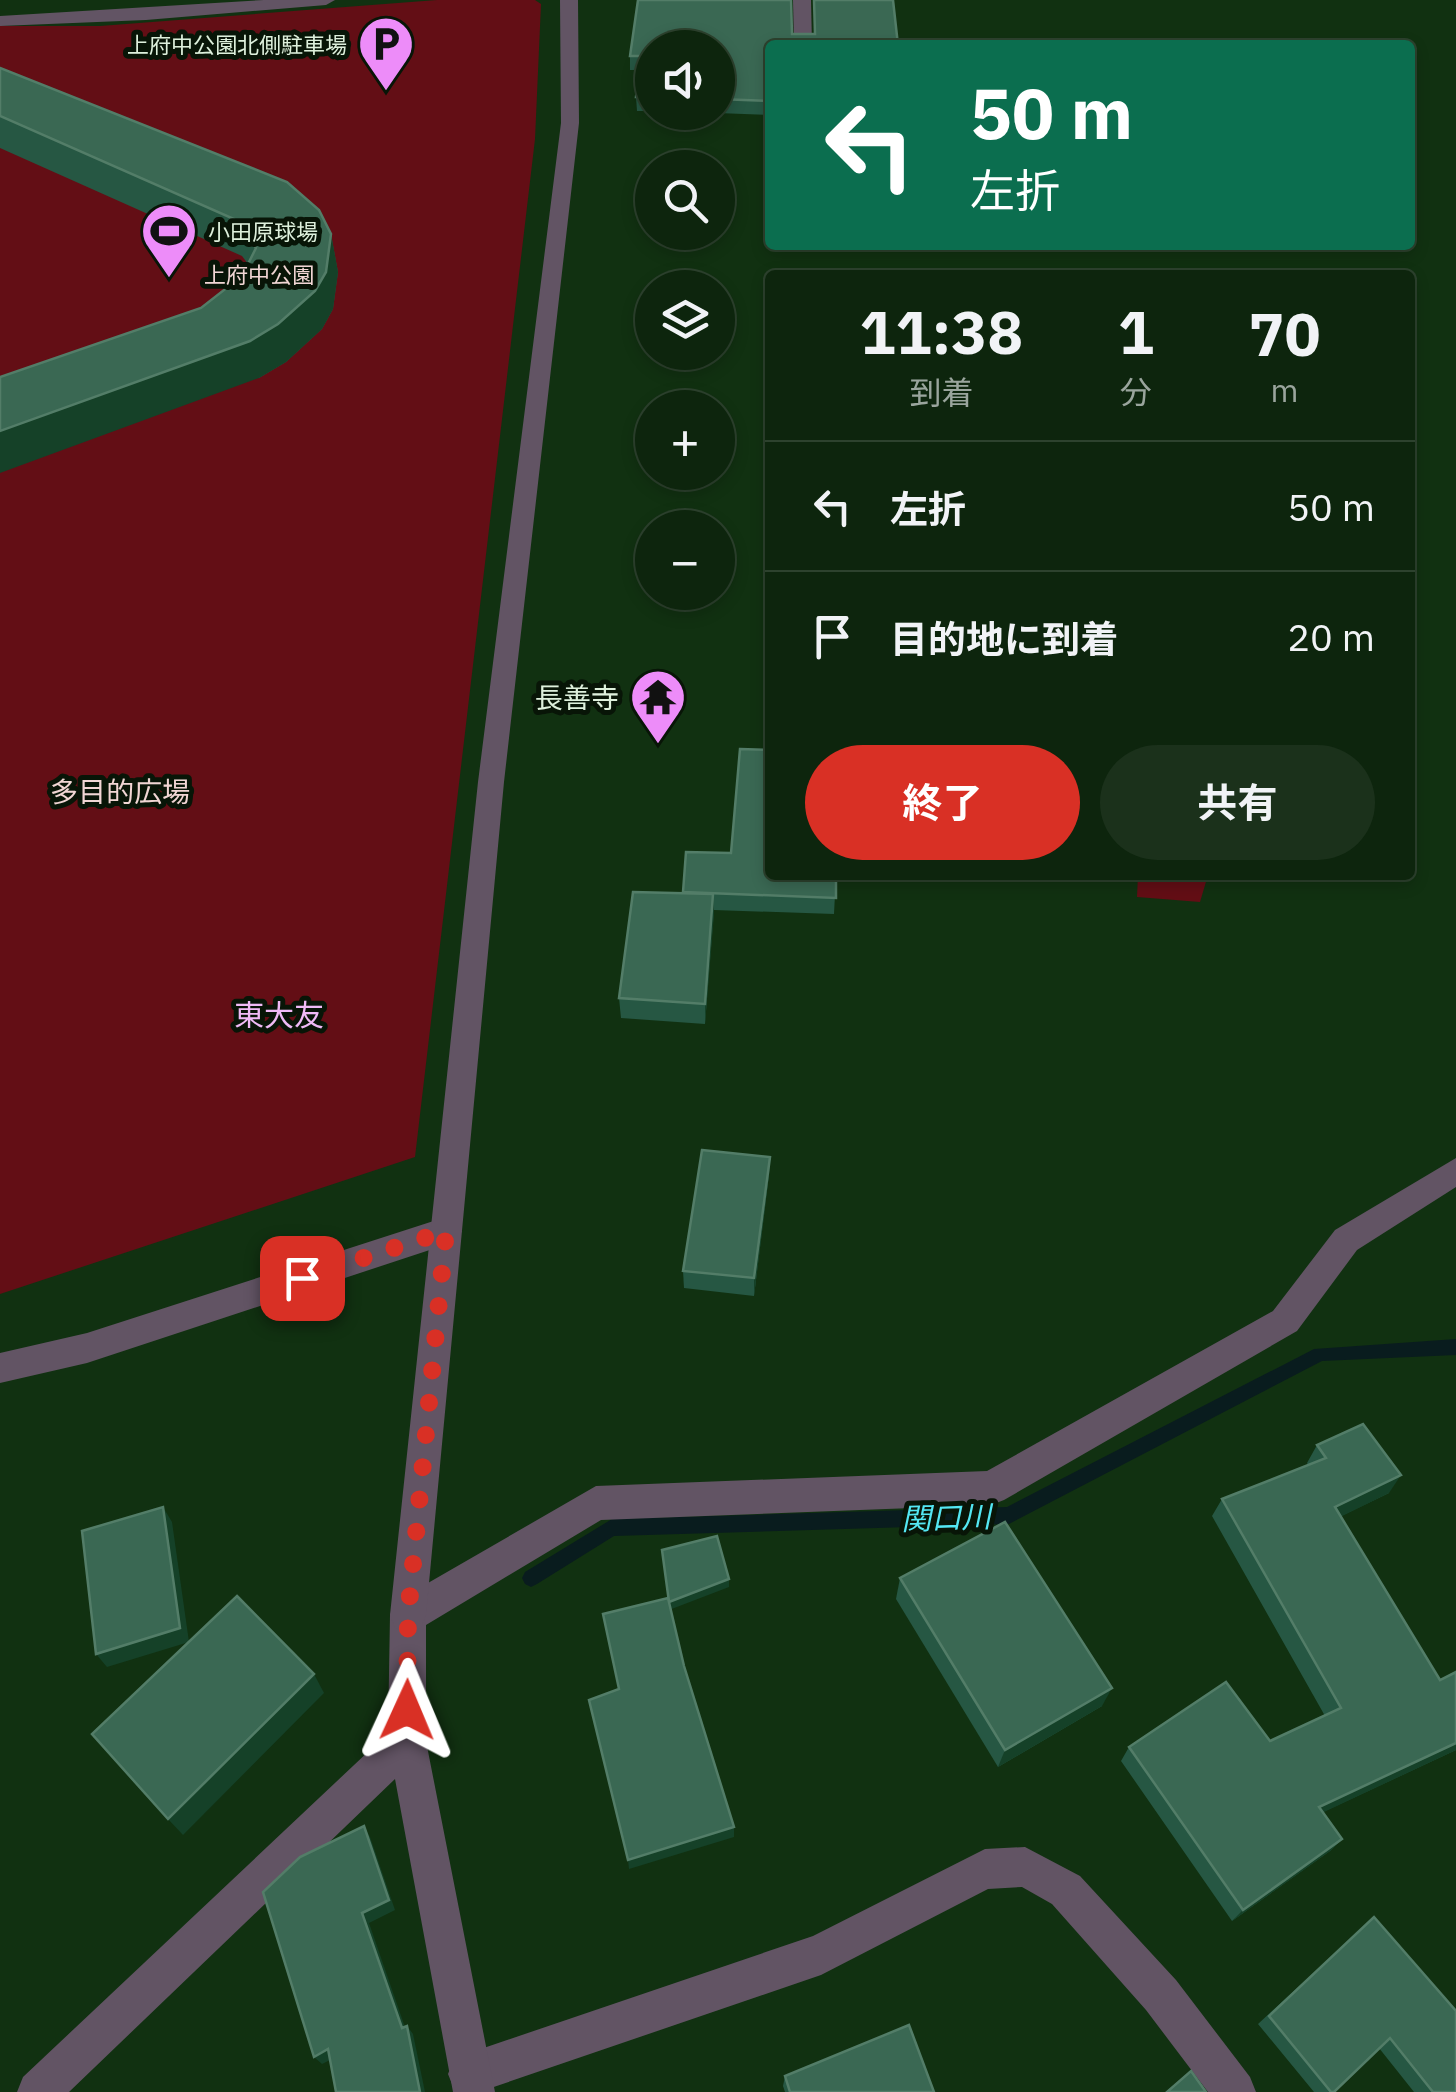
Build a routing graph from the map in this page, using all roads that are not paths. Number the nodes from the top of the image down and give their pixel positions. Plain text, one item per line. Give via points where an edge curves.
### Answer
1 (326, 0) edge
2 (569, 0) edge
3 (802, 0) edge
4 (0, 20) edge
5 (803, 40) edge
6 (1456, 1171) edge
7 (446, 1231) junction
8 (0, 1368) edge
9 (408, 1615) junction
10 (407, 1741) junction
11 (472, 2083) edge
12 (38, 2092) edge
13 (1235, 2092) edge

1 - 4 street
2 - 7 street via 570,123 490,782
3 - 5 street
6 - 9 street via 1346,1240 1284,1322 991,1488 596,1503
7 - 8 street via 87,1348
7 - 9 street
9 - 10 street
10 - 11 street
10 - 12 street
11 - 13 street via 821,1954 984,1868 1025,1867 1066,1890 1161,1995

